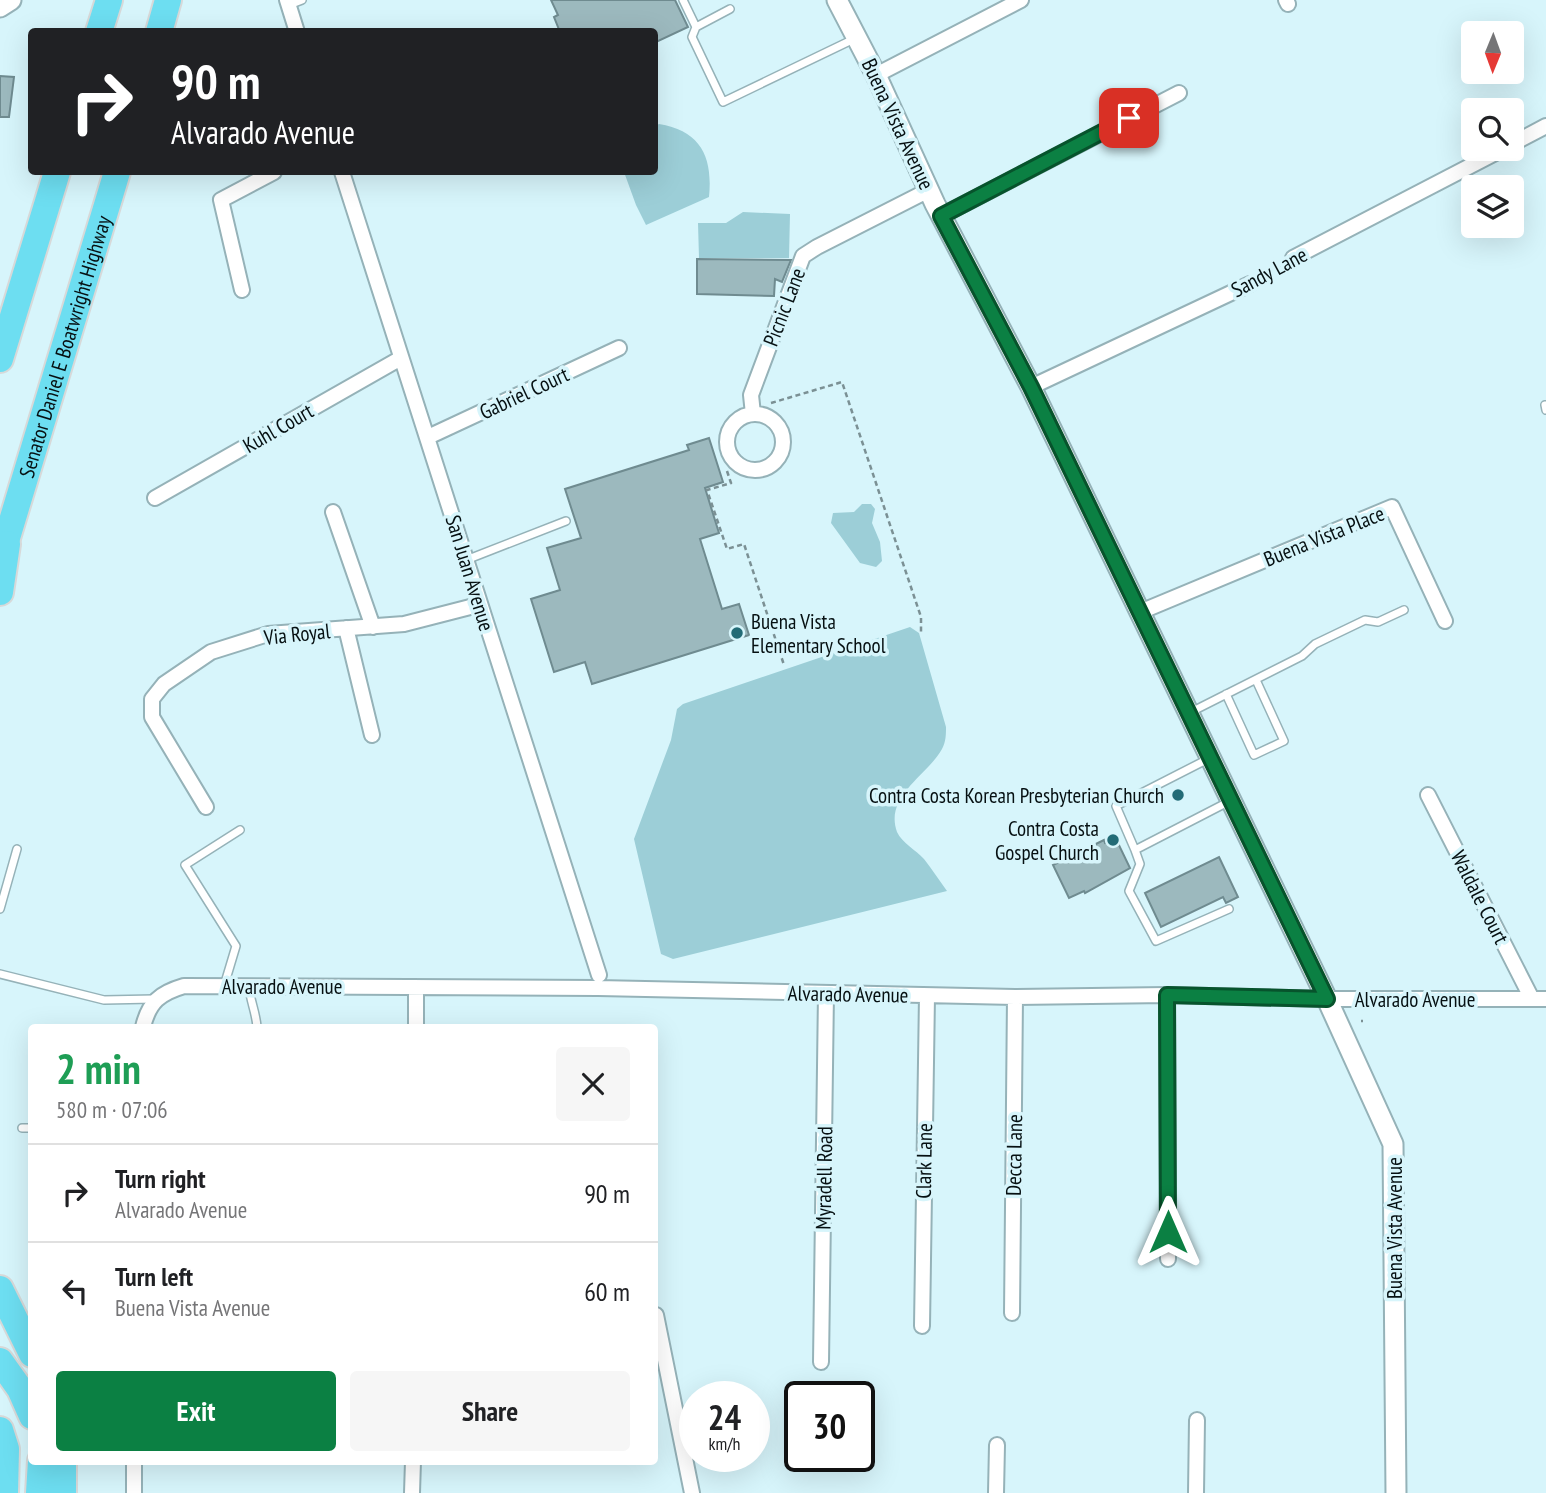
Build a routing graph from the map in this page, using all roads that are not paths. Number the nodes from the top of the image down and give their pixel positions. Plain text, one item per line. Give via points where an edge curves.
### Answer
1 (12, 0) edge
2 (109, 0) edge
3 (168, 0) edge
4 (683, 0) edge
5 (837, 0) edge
6 (1021, 0) edge
7 (293, 2) edge
8 (0, 7) edge
9 (730, 9) dead end
10 (696, 27) junction
11 (100, 28) edge
12 (160, 28) edge
13 (296, 28) edge
14 (857, 38) junction
15 (876, 75) junction
16 (1179, 93) dead end
17 (1546, 126) edge
18 (1524, 138) edge
19 (1480, 161) edge
20 (56, 175) edge
21 (116, 175) edge
22 (268, 175) edge
23 (343, 175) edge
24 (929, 190) junction
25 (941, 216) junction
26 (1293, 258) road end
27 (1250, 284) road end
28 (242, 290) dead end
29 (619, 348) dead end
30 (401, 358) junction
31 (0, 359) edge
32 (1031, 387) junction
33 (753, 414) junction
34 (428, 437) junction
35 (155, 498) dead end
36 (333, 512) dead end
37 (566, 521) dead end
38 (10, 525) junction
39 (465, 560) junction
40 (0, 561) edge
41 (0, 592) edge
42 (478, 605) junction
43 (1404, 610) dead end
44 (1140, 612) junction
45 (1445, 621) dead end
46 (373, 627) junction
47 (346, 628) junction
48 (1256, 680) junction
49 (1226, 695) junction
50 (1189, 713) junction
51 (372, 735) dead end
52 (1210, 758) junction
53 (1428, 795) dead end
54 (1231, 801) junction
55 (206, 807) dead end
56 (240, 830) dead end
57 (17, 849) dead end
58 (1135, 850) junction
59 (0, 909) edge
60 (1229, 909) dead end
61 (0, 974) edge
62 (599, 975) dead end
63 (224, 986) junction
64 (249, 986) junction
65 (416, 987) junction
66 (826, 993) junction
67 (1167, 995) junction
68 (927, 996) junction
69 (1016, 997) junction
70 (154, 999) junction
71 (1327, 999) junction
72 (1539, 999) edge
73 (145, 1024) edge
74 (257, 1024) edge
75 (416, 1024) edge
76 (22, 1128) dead end
77 (28, 1128) edge
78 (1168, 1259) dead end
79 (0, 1289) edge
80 (1012, 1313) dead end
81 (658, 1325) edge
82 (922, 1326) dead end
83 (28, 1346) edge
84 (0, 1361) edge
85 (821, 1362) dead end
86 (28, 1407) edge
87 (1197, 1420) dead end
88 (0, 1430) edge
89 (997, 1445) dead end
90 (41, 1465) edge
91 (63, 1465) edge
92 (134, 1465) edge
93 (412, 1465) edge
94 (5, 1493) edge
95 (39, 1493) edge
96 (63, 1493) edge
97 (134, 1493) edge
98 (412, 1493) edge
99 (692, 1493) edge
100 (996, 1493) edge
101 (1196, 1493) edge
102 (1395, 1493) edge

1 - 8 street
2 - 11 highway
3 - 12 highway
4 - 10 lane
5 - 14 street, Buena Vista Avenue
6 - 15 street
7 - 13 street
9 - 10 lane
10 - 14 lane via 692,37 723,102
14 - 15 street, Buena Vista Avenue
15 - 24 street, Buena Vista Avenue
16 - 25 street
17 - 18 street
19 - 26 street, Sandy Lane
20 - 31 highway
21 - 38 highway, Senator Daniel E Boatwright Highway
22 - 28 street via 221,200
23 - 30 street, San Juan Avenue
24 - 25 street, Buena Vista Avenue
24 - 33 street, Picnic Lane via 803,256 751,395
25 - 32 street, Buena Vista Avenue
27 - 32 street, Sandy Lane
29 - 34 street, Gabriel Court
30 - 34 street, San Juan Avenue
30 - 35 street, Kuhl Court
32 - 44 street, Buena Vista Avenue
33 - 33 street via 730,429 727,448 737,464 755,470 772,465 783,441 777,424
34 - 39 street, San Juan Avenue
36 - 46 street
37 - 39 lane
38 - 40 highway, Senator Daniel E Boatwright Highway
38 - 41 highway
39 - 42 street, San Juan Avenue
42 - 46 street, Via Royal
42 - 62 street, San Juan Avenue
43 - 48 lane via 1378,622 1365,620
44 - 45 street, Buena Vista Place via 1392,508
44 - 50 street, Buena Vista Avenue
46 - 47 street, Via Royal
47 - 51 street
47 - 55 street, Via Royal via 268,634 211,652 164,684 152,699 152,717
48 - 49 lane
48 - 49 lane via 1284,741 1254,755
49 - 50 lane
50 - 52 street, Buena Vista Avenue
52 - 54 street, Buena Vista Avenue
52 - 58 lane via 1116,806
53 - 72 street, Waldale Court
54 - 58 lane
54 - 71 street, Buena Vista Avenue
56 - 63 lane via 185,865 236,946
57 - 59 lane
58 - 60 lane via 1140,864 1129,891 1156,941
61 - 70 lane via 104,1000
63 - 64 street, Alvarado Avenue
63 - 70 street, Alvarado Avenue via 184,986
64 - 65 street, Alvarado Avenue
64 - 74 lane
65 - 66 street, Alvarado Avenue
65 - 75 street
66 - 68 street, Alvarado Avenue
66 - 85 street, Myradell Road
67 - 69 street, Alvarado Avenue
67 - 71 street, Alvarado Avenue
67 - 78 street
68 - 69 street, Alvarado Avenue
68 - 82 street, Clark Lane
69 - 80 street, Decca Lane
70 - 73 street
71 - 72 street, Alvarado Avenue
71 - 102 street, Buena Vista Avenue via 1393,1144
76 - 77 lane
79 - 83 highway
81 - 99 street
84 - 86 highway
87 - 101 street
88 - 94 highway via 6,1449
89 - 100 street
90 - 95 highway
91 - 96 highway
92 - 97 street
93 - 98 street

